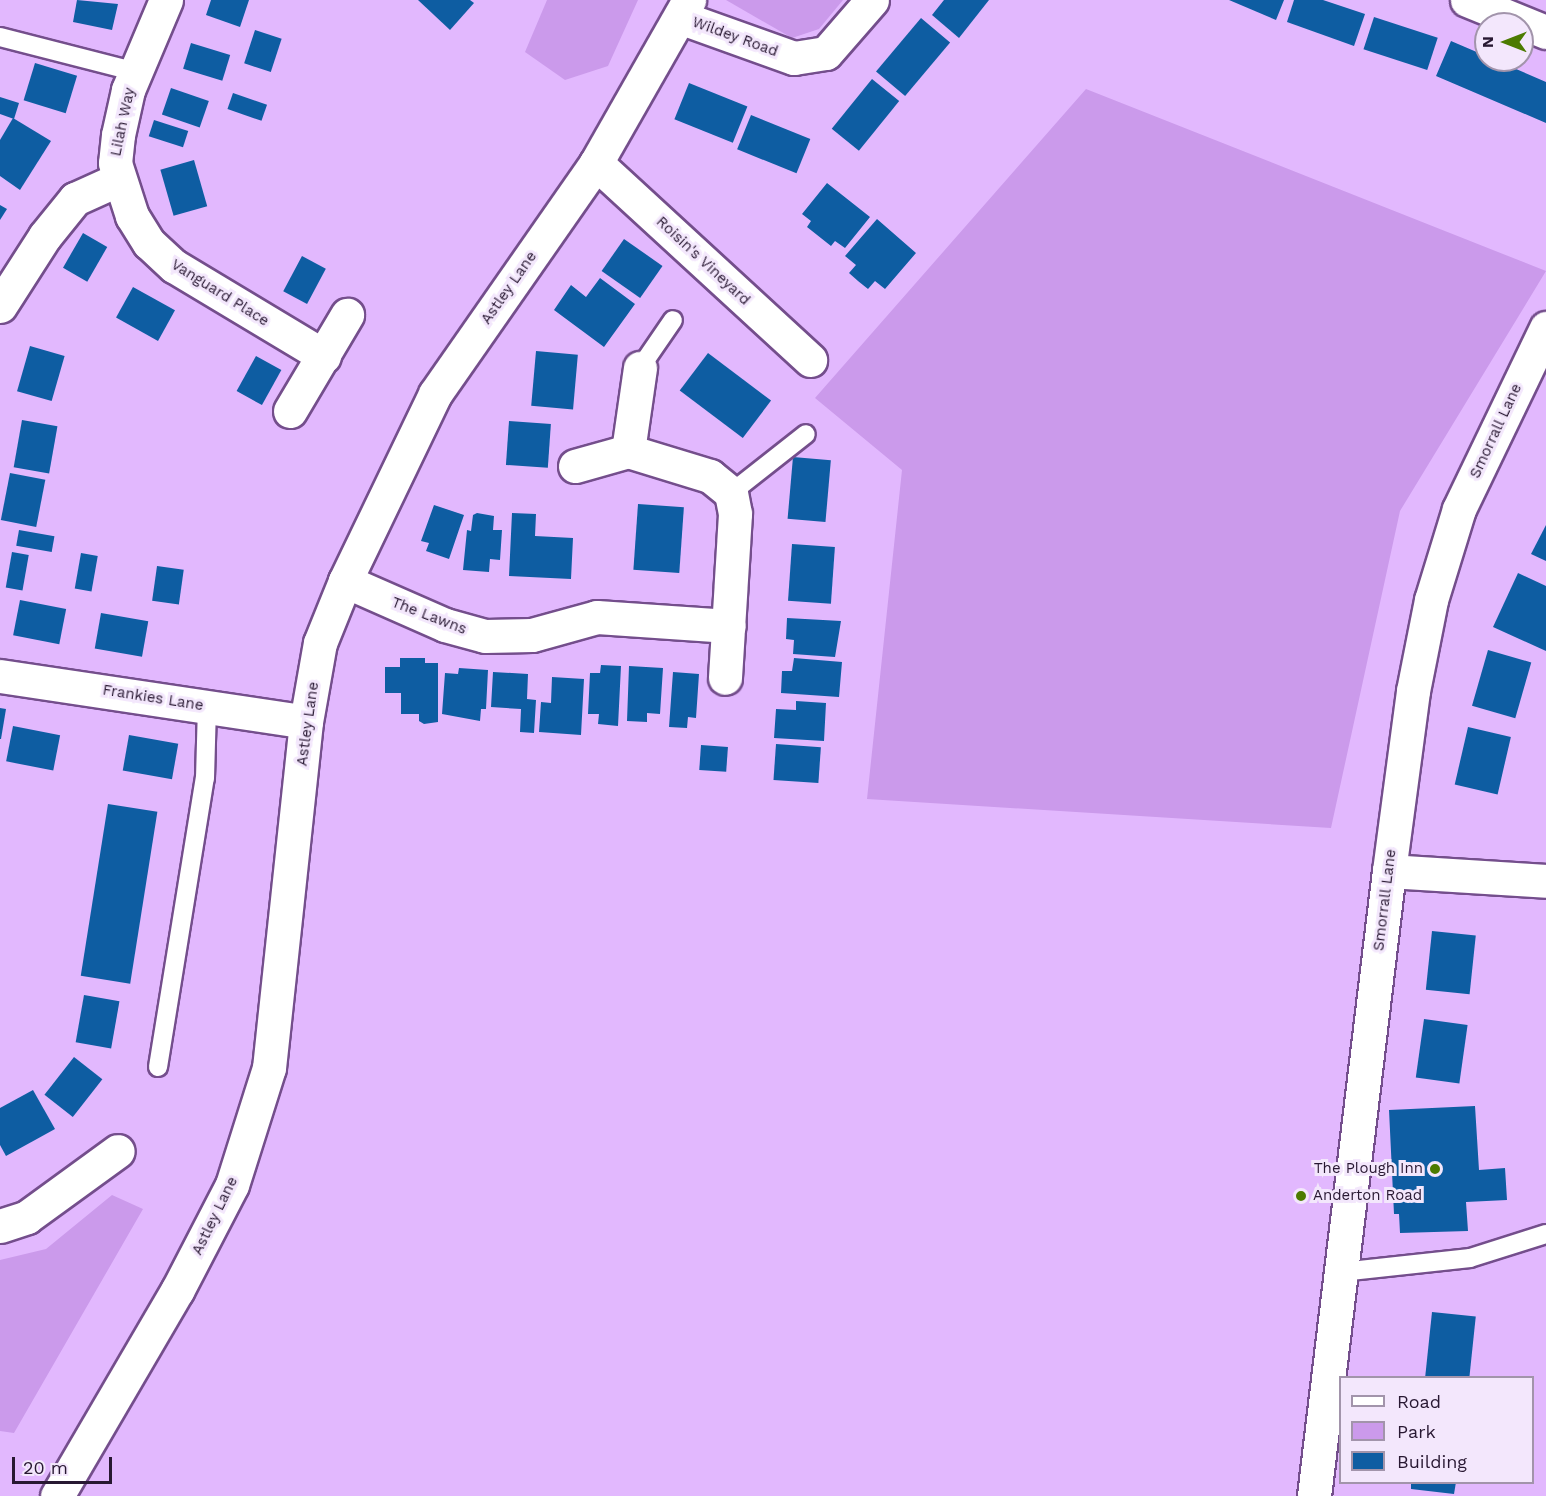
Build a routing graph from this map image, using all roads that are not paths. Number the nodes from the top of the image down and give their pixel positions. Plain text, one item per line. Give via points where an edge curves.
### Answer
1 (166, 0) edge
2 (872, 0) edge
3 (1467, 0) edge
4 (686, 9) edge
5 (1543, 22) edge
6 (0, 37) edge
7 (136, 72) junction
8 (596, 163) junction
9 (119, 179) junction
10 (0, 306) edge
11 (347, 315) dead end
12 (673, 320) dead end
13 (1546, 328) edge
14 (324, 356) junction
15 (810, 360) dead end
16 (640, 368) joint
17 (290, 411) dead end
18 (806, 434) dead end
19 (628, 451) junction
20 (575, 466) dead end
21 (731, 494) junction
22 (345, 581) junction
23 (729, 626) junction
24 (0, 676) edge
25 (725, 678) dead end
26 (207, 707) junction
27 (306, 722) junction
28 (1389, 871) junction
29 (1546, 881) edge
30 (158, 1067) dead end
31 (118, 1151) dead end
32 (0, 1226) edge
33 (1546, 1234) edge
34 (1341, 1272) junction
35 (57, 1496) edge
36 (1314, 1496) edge

1 - 7 street, Lilah Way
2 - 4 street, Wildey Road via 826,53 794,58
3 - 5 street
4 - 8 street, Astley Lane
6 - 7 lane
7 - 9 street, Lilah Way via 118,135 115,163
8 - 15 street, Roisin's Vineyard
8 - 22 street, Astley Lane via 435,393
9 - 10 street, Lilah Way via 75,199 45,236
9 - 14 street, Vanguard Place via 132,216 149,243 174,266
11 - 14 street
12 - 16 lane
13 - 28 street, Smorrall Lane via 1459,509 1431,600 1413,691
14 - 17 street
16 - 19 street
18 - 21 lane
19 - 20 street
19 - 21 street via 710,477
21 - 23 street via 735,514
22 - 23 street, The Lawns via 445,625 484,636 532,635 597,617
22 - 27 street, Astley Lane via 320,643
23 - 25 street
24 - 26 street, Frankies Lane
26 - 27 street, Frankies Lane
26 - 30 lane via 205,778
27 - 35 street, Astley Lane via 269,1068 232,1185 177,1291
28 - 29 street
28 - 34 street, Smorrall Lane
31 - 32 street via 27,1217
33 - 34 lane via 1470,1258
34 - 36 street, Smorrall Lane

